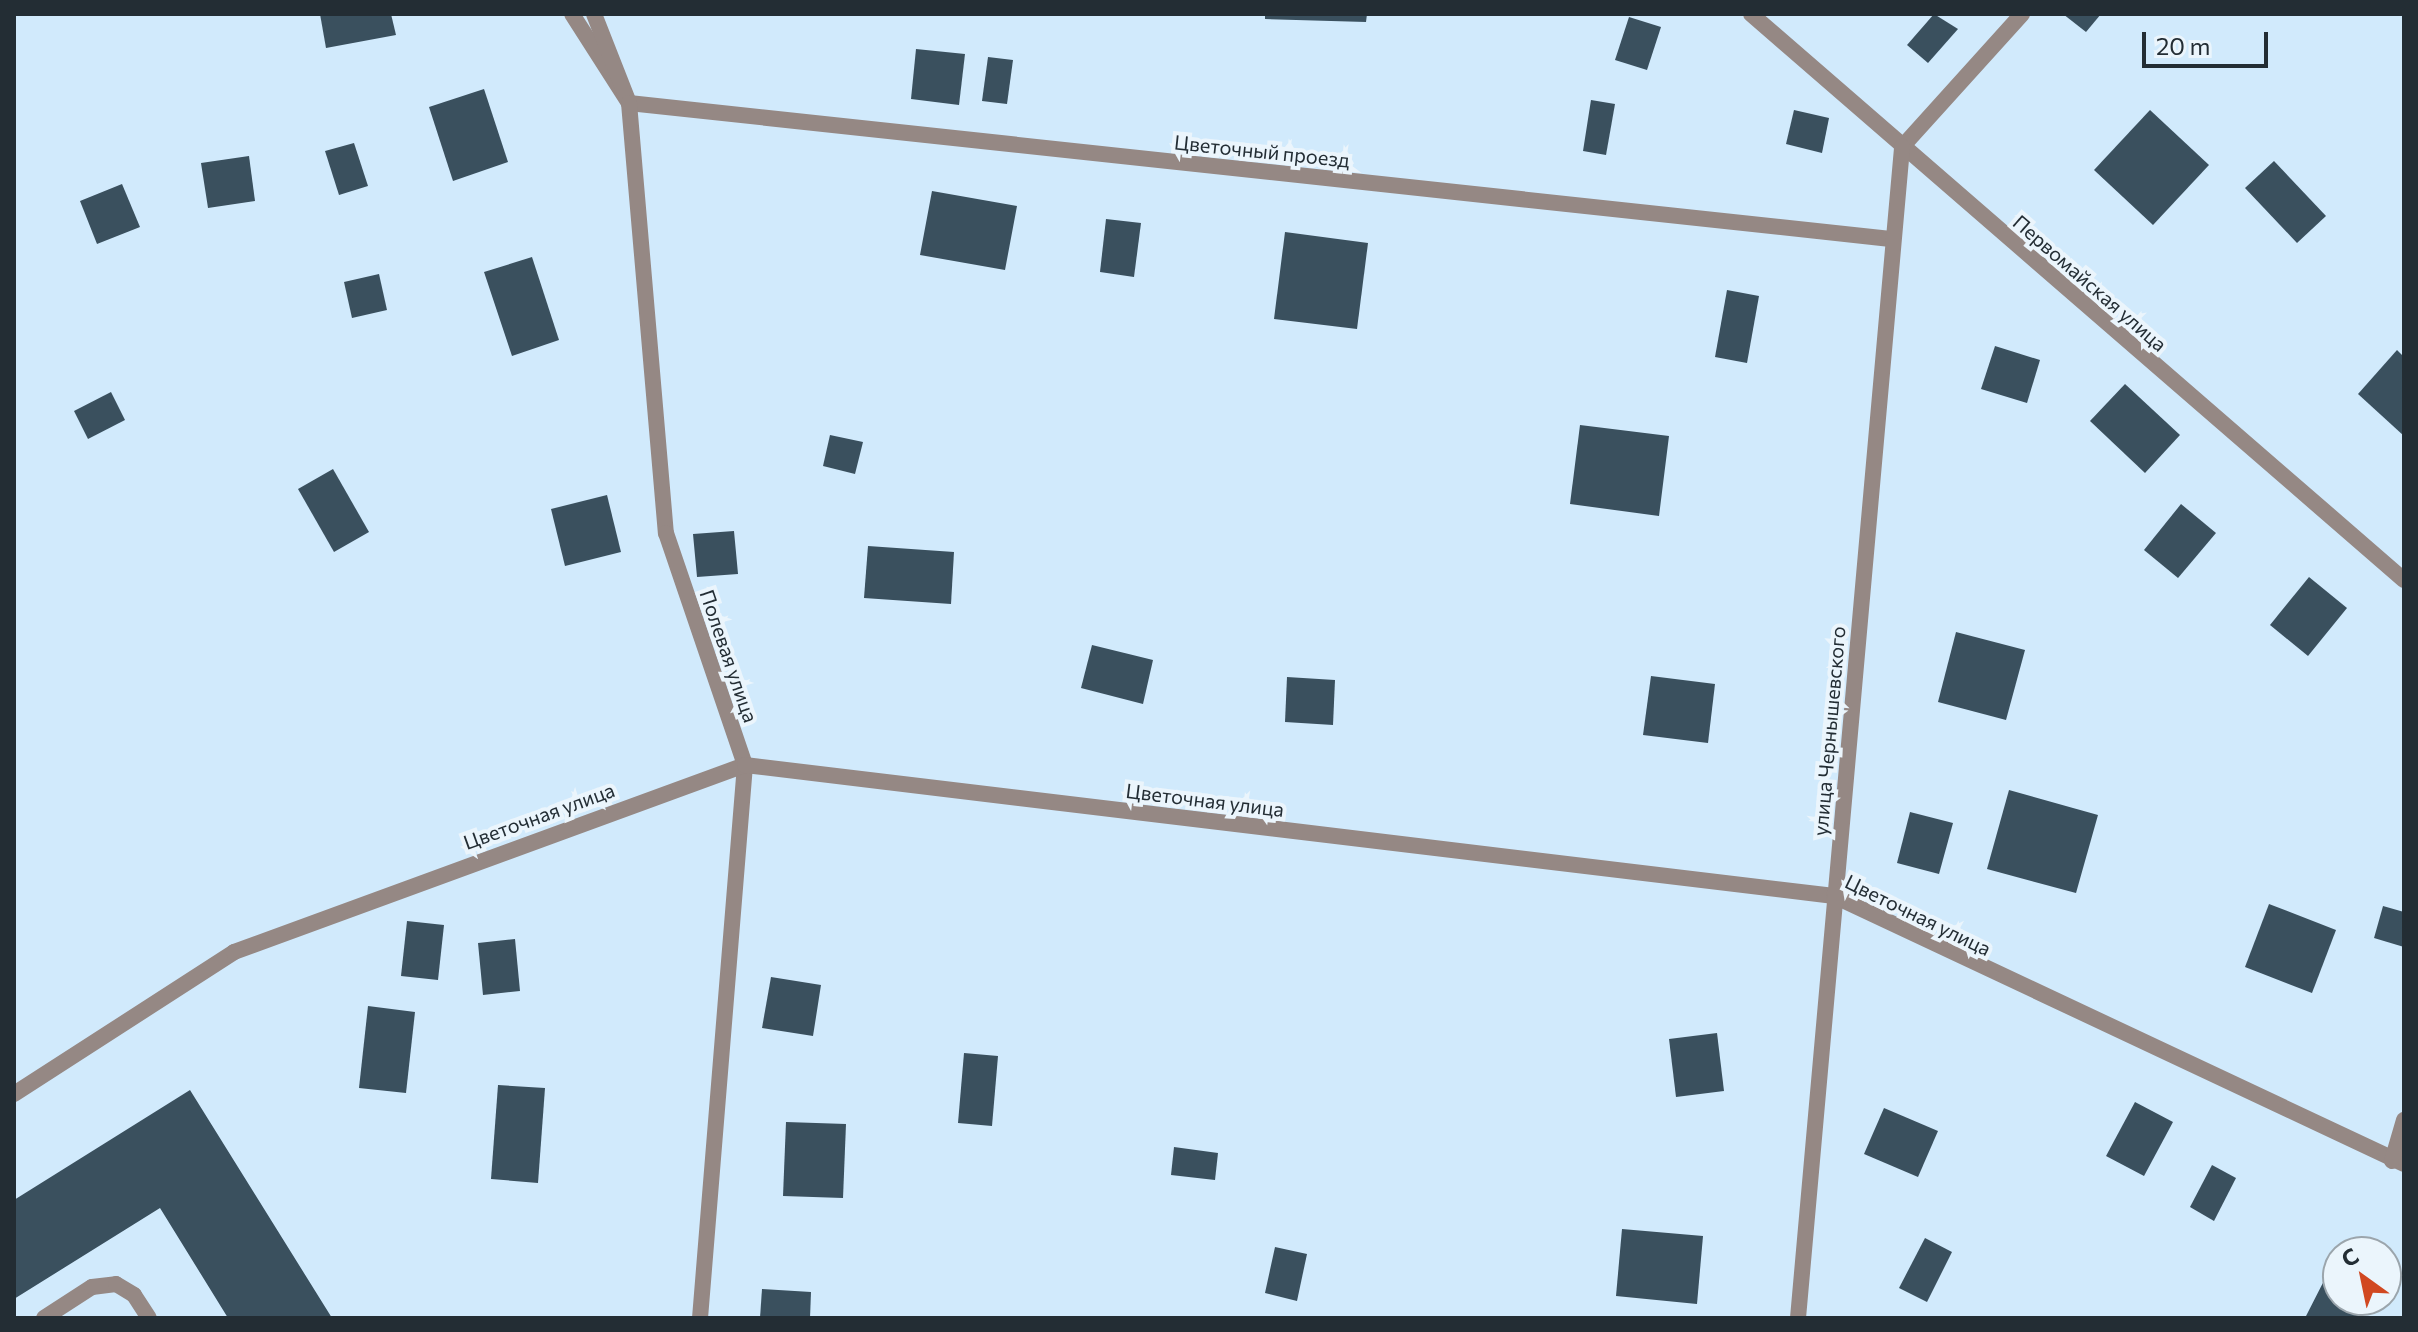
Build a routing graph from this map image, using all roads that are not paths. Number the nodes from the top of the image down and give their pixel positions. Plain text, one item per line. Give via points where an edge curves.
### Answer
1 (572, 14) edge
2 (594, 14) edge
3 (1751, 14) edge
4 (2022, 14) edge
5 (629, 103) junction
6 (1902, 147) junction
7 (1891, 239) junction
8 (2404, 580) edge
9 (745, 765) junction
10 (1834, 896) junction
11 (14, 1094) edge
12 (2404, 1120) edge
13 (2398, 1163) edge
14 (44, 1318) edge
15 (149, 1318) edge
16 (700, 1318) edge
17 (1798, 1318) edge

1 - 5 street
2 - 5 street, Полевая улица
3 - 6 street, Первомайская улица
4 - 6 street
5 - 7 street, Цветочный проезд
5 - 9 street, Полевая улица via 666,533
6 - 7 street, улица Чернышевского
6 - 8 street, Первомайская улица
7 - 10 street, улица Чернышевского
9 - 10 street, Цветочная улица
9 - 11 street, Цветочная улица via 234,952
9 - 16 street, Полевая улица
10 - 13 street, Цветочная улица
10 - 17 street, улица Чернышевского
12 - 13 street
14 - 15 street via 92,1287 116,1284 134,1295

